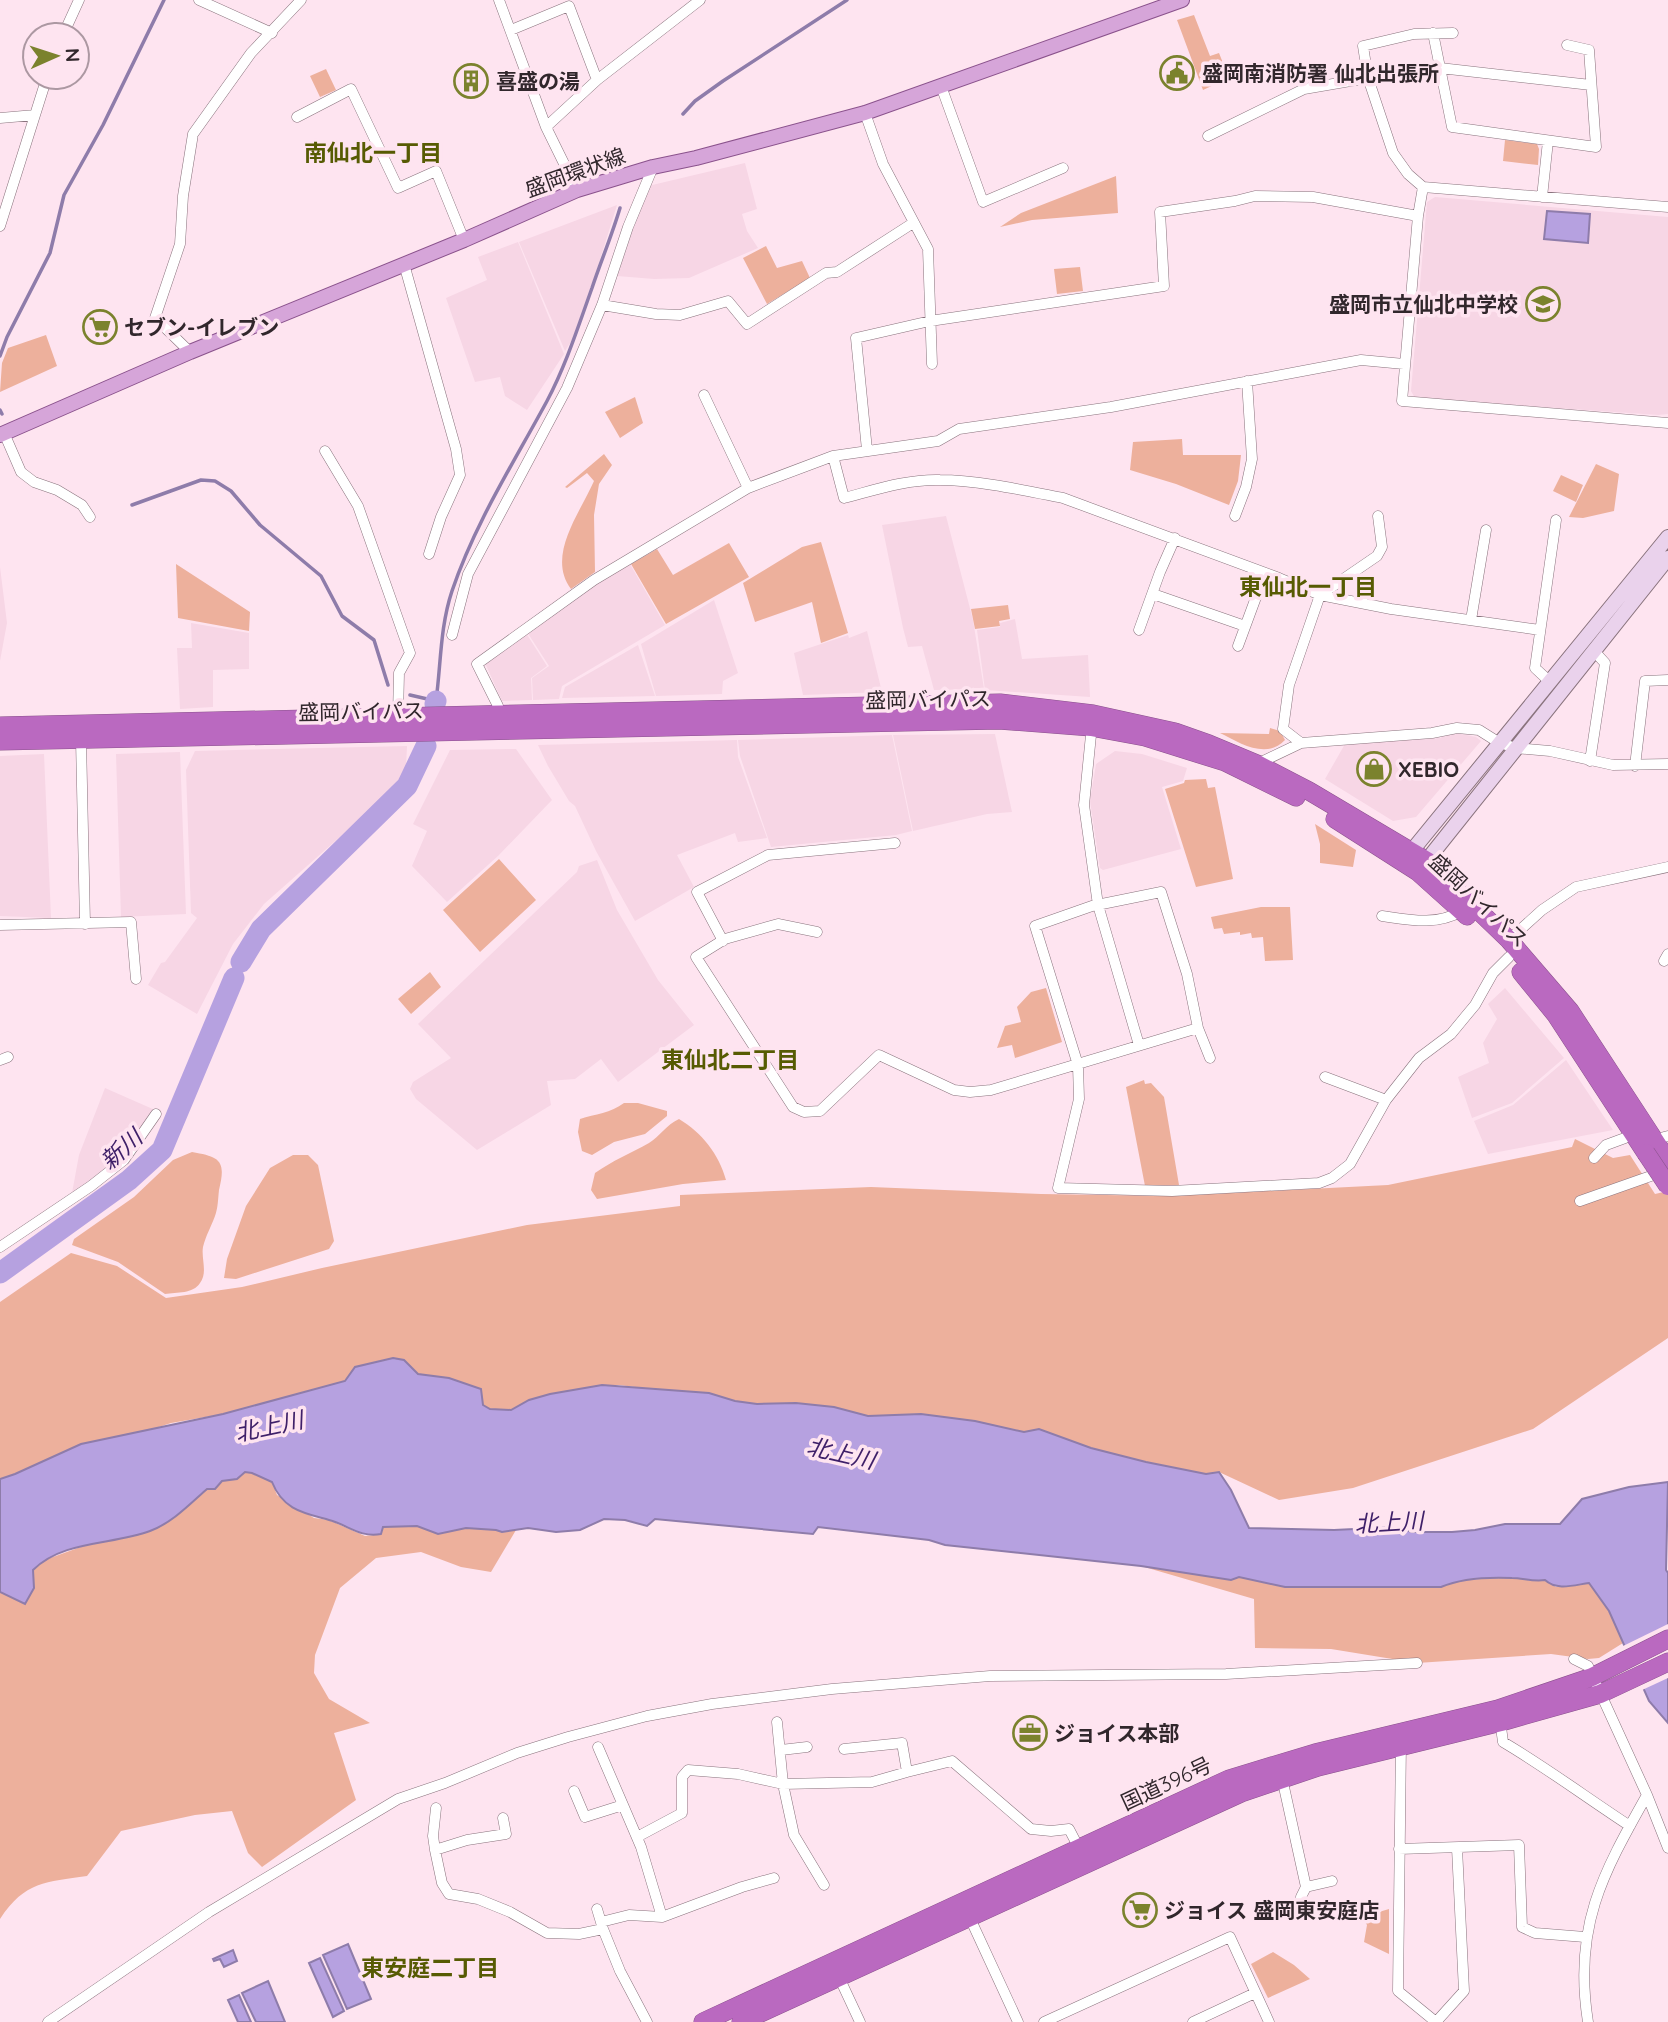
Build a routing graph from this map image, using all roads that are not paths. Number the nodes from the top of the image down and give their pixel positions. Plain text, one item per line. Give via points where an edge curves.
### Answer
1 (200, 0) edge
2 (301, 0) edge
3 (499, 0) edge
4 (700, 0) edge
5 (1182, 0) edge
6 (73, 3) edge
7 (67, 21) edge
8 (511, 30) junction
9 (272, 33) junction
10 (1433, 33) junction
11 (1453, 33) dead end
12 (1567, 45) dead end
13 (1440, 68) junction
14 (1368, 78) junction
15 (597, 80) junction
16 (1591, 85) junction
17 (941, 86) junction
18 (43, 91) edge
19 (865, 113) junction
20 (35, 115) junction
21 (297, 117) dead end
22 (0, 118) edge
23 (546, 127) junction
24 (1208, 136) dead end
25 (1548, 141) junction
26 (653, 167) junction
27 (1063, 168) dead end
28 (1423, 187) junction
29 (577, 190) junction
30 (5, 195) edge
31 (1542, 197) junction
32 (1668, 206) edge
33 (1418, 216) junction
34 (913, 223) junction
35 (0, 226) edge
36 (464, 240) junction
37 (404, 264) junction
38 (601, 305) junction
39 (930, 321) junction
40 (190, 352) junction
41 (932, 364) dead end
42 (1404, 364) junction
43 (1247, 381) junction
44 (704, 395) dead end
45 (1668, 423) edge
46 (2, 434) edge
47 (867, 450) junction
48 (325, 451) dead end
49 (833, 456) junction
50 (748, 488) junction
51 (1235, 516) dead end
52 (1378, 516) dead end
53 (90, 517) dead end
54 (1556, 520) dead end
55 (1486, 530) dead end
56 (1668, 537) edge
57 (1175, 538) junction
58 (429, 554) dead end
59 (1668, 558) edge
60 (1265, 573) junction
61 (1153, 594) junction
62 (1320, 595) junction
63 (1471, 621) junction
64 (1245, 626) junction
65 (1139, 630) dead end
66 (1540, 631) junction
67 (452, 635) dead end
68 (1238, 646) dead end
69 (1594, 652) junction
70 (1668, 680) edge
71 (1549, 681) junction
72 (499, 715) junction
73 (398, 716) junction
74 (1092, 721) junction
75 (0, 726) edge
76 (81, 740) junction
77 (0, 741) edge
78 (1498, 742) junction
79 (1301, 743) junction
80 (1516, 748) junction
81 (1590, 761) junction
82 (1257, 764) junction
83 (1668, 764) edge
84 (1635, 766) junction
85 (895, 843) dead end
86 (1415, 861) junction
87 (1668, 867) edge
88 (1098, 905) junction
89 (1462, 911) junction
90 (1382, 916) dead end
91 (85, 924) junction
92 (0, 925) edge
93 (817, 932) dead end
94 (723, 941) junction
95 (1509, 948) junction
96 (136, 979) dead end
97 (1198, 1028) junction
98 (1139, 1045) junction
99 (1210, 1058) dead end
100 (1078, 1065) junction
101 (1325, 1077) dead end
102 (1386, 1100) junction
103 (156, 1114) dead end
104 (1625, 1138) dead end
105 (1661, 1147) edge
106 (1594, 1158) dead end
107 (1668, 1170) edge
108 (1668, 1186) edge
109 (1580, 1200) dead end
110 (0, 1247) edge
111 (1668, 1639) edge
112 (1574, 1659) dead end
113 (1668, 1662) edge
114 (1417, 1663) dead end
115 (1603, 1682) junction
116 (1499, 1716) junction
117 (777, 1721) dead end
118 (1401, 1741) junction
119 (598, 1747) dead end
120 (807, 1747) dead end
121 (844, 1749) dead end
122 (781, 1750) junction
123 (1282, 1771) junction
124 (907, 1772) junction
125 (783, 1784) junction
126 (574, 1791) dead end
127 (1647, 1795) junction
128 (623, 1805) junction
129 (436, 1808) dead end
130 (503, 1818) dead end
131 (1630, 1826) junction
132 (637, 1837) junction
133 (1457, 1848) junction
134 (1668, 1848) edge
135 (1399, 1849) junction
136 (435, 1850) junction
137 (1083, 1856) junction
138 (774, 1878) dead end
139 (1332, 1881) dead end
140 (824, 1885) dead end
141 (1306, 1887) junction
142 (1302, 1908) dead end
143 (597, 1909) dead end
144 (969, 1916) junction
145 (662, 1917) junction
146 (602, 1925) junction
147 (1585, 1937) junction
148 (836, 1970) junction
149 (1255, 1993) junction
150 (1063, 2018) edge
151 (48, 2022) edge
152 (647, 2022) edge
153 (703, 2022) edge
154 (741, 2022) edge
155 (860, 2022) edge
156 (1018, 2022) edge
157 (1044, 2022) edge
158 (1193, 2022) edge
159 (1269, 2022) edge
160 (1588, 2022) edge

1 - 9 street
2 - 9 street
3 - 8 street
4 - 15 street
5 - 17 main road, 盛岡環状線
6 - 7 street
8 - 15 street via 569,6
8 - 23 street
9 - 40 street via 251,53 192,134 180,244 155,318
10 - 11 street
10 - 13 street
10 - 14 street via 1363,47
12 - 16 street via 1589,50
13 - 16 street
13 - 25 street via 1452,127
14 - 24 street via 1304,89
14 - 28 street via 1393,153
15 - 23 street
16 - 25 street via 1596,147
17 - 19 main road, 盛岡環状線
17 - 27 street via 984,202
18 - 20 street
19 - 26 main road, 盛岡環状線
19 - 34 street via 883,164
20 - 22 street
20 - 30 street
21 - 36 street via 351,89 398,188 436,171
23 - 29 street
25 - 31 street
26 - 29 main road, 盛岡環状線
26 - 38 street
28 - 31 street
28 - 33 street
29 - 36 main road, 盛岡環状線
30 - 35 street
31 - 32 street
33 - 39 street via 1313,197 1255,196 1160,212 1164,286
33 - 42 street
34 - 38 street via 747,324 728,301 680,315
34 - 39 street via 928,249
36 - 37 main road, 盛岡環状線
37 - 40 main road, 盛岡環状線
37 - 58 street via 460,475
38 - 67 street via 568,388 468,574
39 - 41 street
39 - 47 street via 856,338
40 - 46 main road, 盛岡環状線
42 - 43 street via 1361,360
42 - 45 street via 1402,401
43 - 47 street via 959,429 939,442
43 - 51 street via 1252,459
44 - 50 street
46 - 53 street via 21,472 82,505
47 - 49 street
48 - 73 street via 358,506 410,653 399,673
49 - 50 street
49 - 57 street via 844,498 907,483 953,481 1063,498
50 - 72 street via 594,580 477,664
52 - 62 street via 1382,547 1377,556
54 - 66 street
55 - 63 street
56 - 71 street
57 - 60 street
57 - 61 street
59 - 69 street
60 - 62 street
60 - 64 street
61 - 64 street
61 - 65 street
62 - 63 street
62 - 79 street via 1289,685 1284,718 1283,729
63 - 66 street
64 - 68 street
66 - 71 street via 1535,668
69 - 80 street
69 - 81 street via 1605,663
70 - 84 street via 1645,681
71 - 78 street
72 - 73 highway, 盛岡バイパス
72 - 74 highway, 盛岡バイパス via 1000,703
73 - 75 highway, 盛岡バイパス
74 - 76 highway, 盛岡バイパス
74 - 82 highway, 盛岡バイパス via 1175,732
74 - 86 highway, 盛岡バイパス via 1225,762
74 - 88 street via 1084,805
76 - 77 highway, 盛岡バイパス
76 - 91 street
78 - 79 street via 1479,730 1457,728
78 - 80 street
78 - 86 street
79 - 82 street
80 - 81 street
80 - 86 street
81 - 84 street
82 - 86 highway, 盛岡バイパス via 1309,791
83 - 84 street
85 - 94 street via 768,855 697,892
86 - 89 highway, 盛岡バイパス
86 - 95 highway, 盛岡バイパス
87 - 95 street via 1576,887 1542,910
88 - 97 street via 1161,892 1187,974
88 - 98 street
88 - 100 street via 1035,926
89 - 90 street via 1433,921
89 - 95 highway, 盛岡バイパス
91 - 92 street
91 - 96 street via 131,922
93 - 94 street via 778,924
94 - 100 street via 696,957 793,1107 804,1112 820,1111 879,1055 954,1090 970,1092
95 - 102 street via 1475,1005 1451,1034 1419,1058
95 - 105 highway, 盛岡バイパス
97 - 98 street
97 - 99 street
98 - 100 street
100 - 102 street via 1079,1099 1058,1188 1172,1191 1319,1183 1350,1164
101 - 102 street
103 - 110 street via 124,1160
104 - 106 street via 1606,1146
105 - 108 highway, 盛岡バイパス, bridge
107 - 109 street
111 - 115 highway, 国道396号
112 - 115 street
113 - 115 highway, 国道396号
114 - 151 street via 1226,1674 964,1677 762,1697 647,1716 530,1749 398,1799 209,1912
115 - 116 highway, 国道396号
115 - 127 street
116 - 118 highway, 国道396号
116 - 131 street via 1503,1742
117 - 122 street
118 - 123 highway, 国道396号 via 1318,1767
118 - 135 street
119 - 128 street
120 - 122 street
121 - 124 street via 902,1743
122 - 125 street
123 - 137 highway, 国道396号 via 1241,1793
123 - 141 street
124 - 125 street via 872,1782
124 - 137 street via 953,1761 1031,1829 1069,1829
125 - 132 street via 688,1770 681,1777 682,1813
125 - 140 street via 794,1835
126 - 128 street via 585,1817
127 - 131 street
127 - 134 street
128 - 132 street
129 - 136 street
130 - 136 street via 506,1834
131 - 147 street via 1592,1907
132 - 145 street
133 - 135 street
133 - 135 street via 1464,1991 1436,2022 1398,1991
133 - 147 street via 1519,1845 1522,1927 1535,1933
136 - 146 street via 449,1894 478,1899 547,1933 579,1934
137 - 144 highway, 国道396号
137 - 148 highway, 国道396号
138 - 145 street
139 - 141 street
141 - 142 street
143 - 146 street
144 - 148 highway, 国道396号
144 - 156 street
145 - 146 street via 629,1915
146 - 152 street
147 - 160 street via 1582,1988
148 - 153 highway, 国道396号
148 - 154 highway, 国道396号
148 - 155 street
149 - 150 street via 1230,1937
149 - 158 street
149 - 159 street
150 - 157 street

